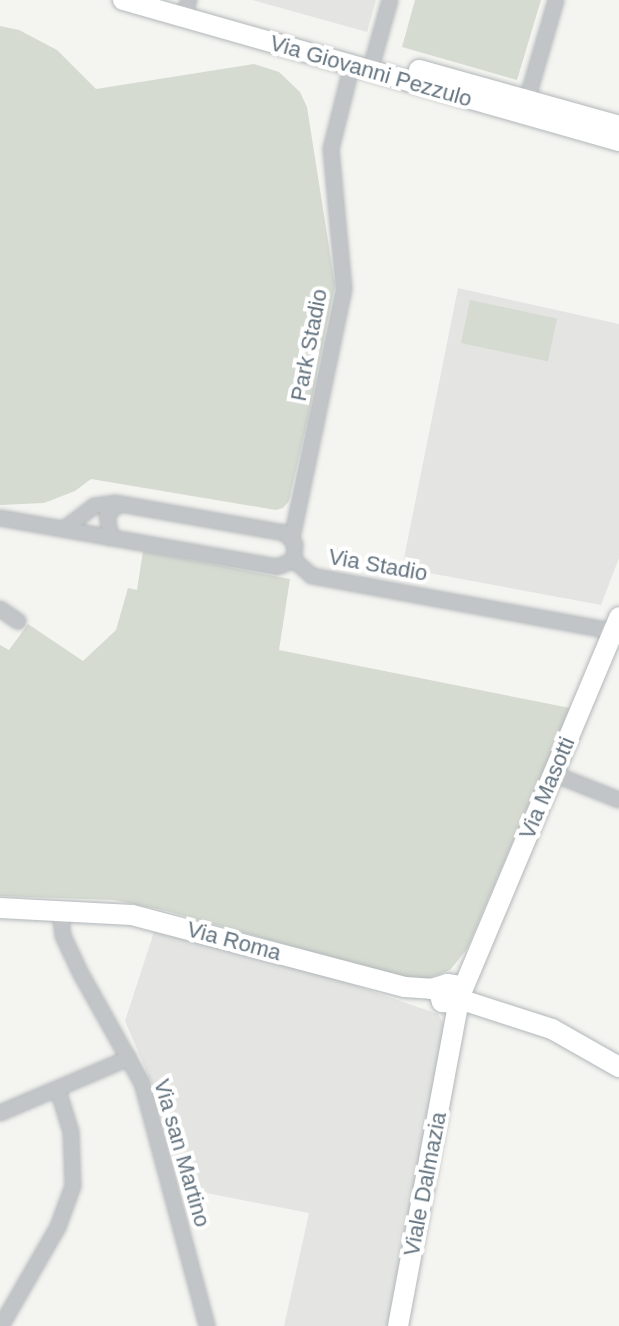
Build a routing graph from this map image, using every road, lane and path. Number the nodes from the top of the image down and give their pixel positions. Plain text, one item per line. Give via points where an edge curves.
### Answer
1 (123, 0) edge
2 (390, 0) edge
3 (556, 0) edge
4 (183, 5) edge
5 (374, 57) junction
6 (352, 65) junction
7 (525, 107) junction
8 (619, 126) edge
9 (619, 141) edge
10 (119, 504) junction
11 (0, 518) edge
12 (64, 529) junction
13 (111, 538) junction
14 (292, 538) junction
15 (294, 560) junction
16 (0, 609) edge
17 (18, 621) dead end
18 (616, 624) edge
19 (554, 774) junction
20 (619, 800) edge
21 (0, 908) edge
22 (60, 911) junction
23 (449, 995) junction
24 (129, 1058) junction
25 (619, 1067) edge
26 (58, 1090) junction
27 (0, 1113) edge
28 (1, 1326) edge
29 (207, 1326) edge
30 (398, 1326) edge

1 - 4 street, Via Giovanni Pezzulo
2 - 5 street
3 - 7 street
4 - 5 street, Via Giovanni Pezzulo
4 - 6 street, Via Giovanni Pezzulo
5 - 7 street, Via Giovanni Pezzulo
6 - 7 street, Via Giovanni Pezzulo
6 - 14 street, Park Stadio via 331,149 344,289
7 - 8 street, Via Giovanni Pezzulo
7 - 9 street, Via Giovanni Pezzulo
10 - 12 street via 94,506
10 - 13 street via 107,515
10 - 14 street
11 - 12 street
12 - 13 street
13 - 15 street via 277,567
14 - 15 street, Park Stadio
15 - 18 street, Via Stadio via 312,576
16 - 17 street
18 - 19 street, Via Masotti
19 - 20 street
19 - 23 street, Via Masotti via 474,959
21 - 22 street, Via Roma
22 - 23 street, Via Roma via 132,915
22 - 24 street, Via san Martino via 69,949
23 - 25 street, Via Roma via 552,1029
23 - 30 street, Viale Dalmazia via 451,1041
24 - 26 street
24 - 29 street, Via san Martino via 142,1083
26 - 27 street
26 - 28 street via 71,1132 73,1186 58,1227

